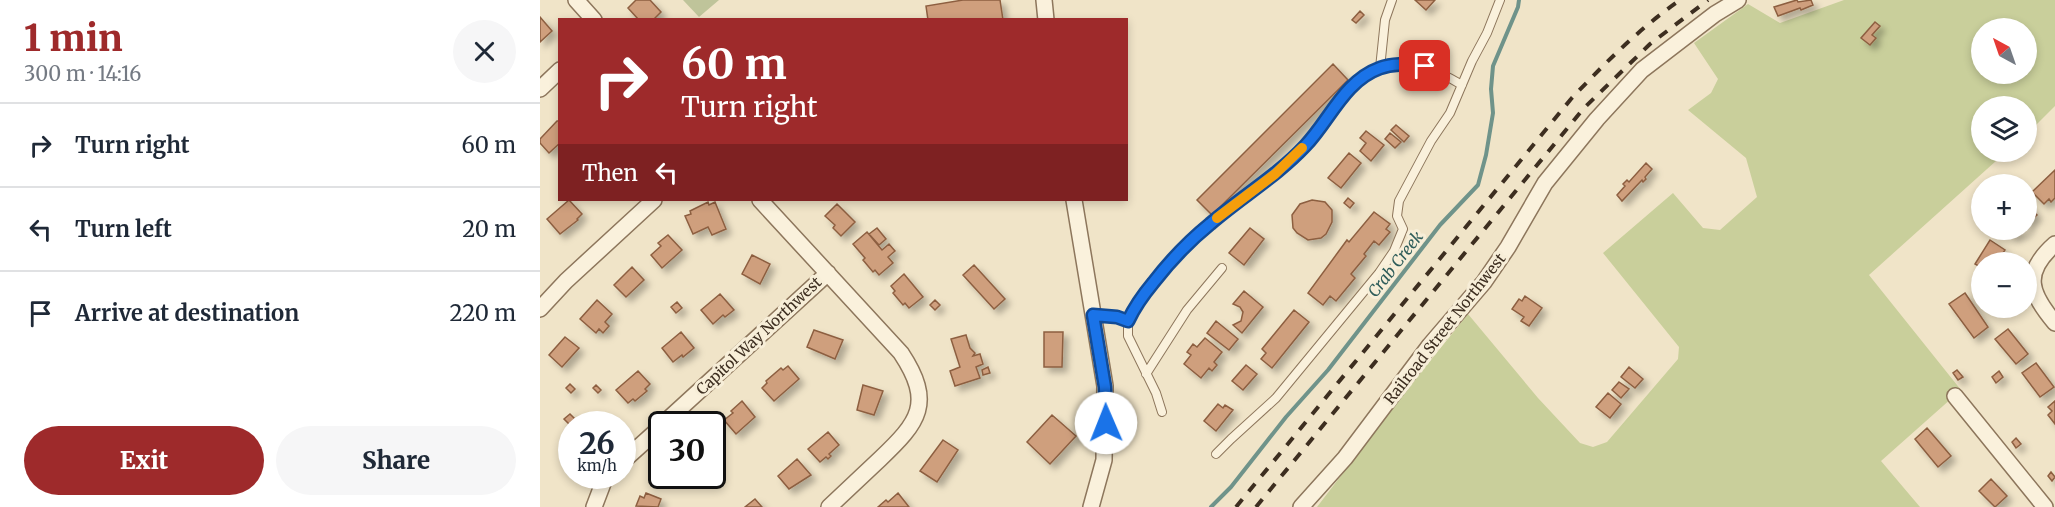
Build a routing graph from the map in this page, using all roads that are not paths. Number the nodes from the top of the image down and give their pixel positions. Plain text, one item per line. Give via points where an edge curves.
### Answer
1 (576, 0) edge
2 (1044, 0) edge
3 (1392, 0) edge
4 (1500, 0) edge
5 (1738, 0) edge
6 (592, 18) edge
7 (1046, 18) edge
8 (1380, 68) junction
9 (558, 72) edge
10 (1462, 85) junction
11 (540, 89) edge
12 (653, 201) edge
13 (761, 201) edge
14 (1074, 201) edge
15 (2055, 244) edge
16 (1222, 268) dead end
17 (828, 273) junction
18 (540, 309) edge
19 (1093, 315) junction
20 (1128, 321) junction
21 (2055, 323) edge
22 (1146, 374) junction
23 (1955, 396) dead end
24 (677, 411) edge
25 (1162, 412) dead end
26 (648, 438) edge
27 (636, 449) edge
28 (1216, 454) dead end
29 (601, 489) edge
30 (594, 507) edge
31 (829, 507) edge
32 (1091, 507) edge
33 (1301, 507) edge
34 (2045, 507) edge

1 - 6 street
2 - 7 street
3 - 8 lane via 1385,20
4 - 10 lane
5 - 33 street, Railroad Street Northwest via 1642,70 1597,119 1545,183 1484,282 1430,345 1345,458
8 - 10 lane via 1425,66
8 - 20 lane via 1355,83 1306,145 1275,174 1209,224 1169,262 1134,307
9 - 11 street
10 - 28 lane via 1399,201 1398,216 1403,230 1379,273 1276,398
12 - 18 street
13 - 17 street
14 - 19 street
15 - 21 street via 2043,254 2033,286 2039,303
16 - 22 lane via 1188,310
17 - 24 street, Capitol Way Northwest
17 - 31 street via 901,353 918,388 914,425
19 - 20 lane
19 - 32 street via 1105,387 1106,423 1104,460
20 - 22 lane via 1128,336
22 - 25 lane
23 - 34 street
26 - 27 street, Capitol Way Northwest
29 - 30 street

